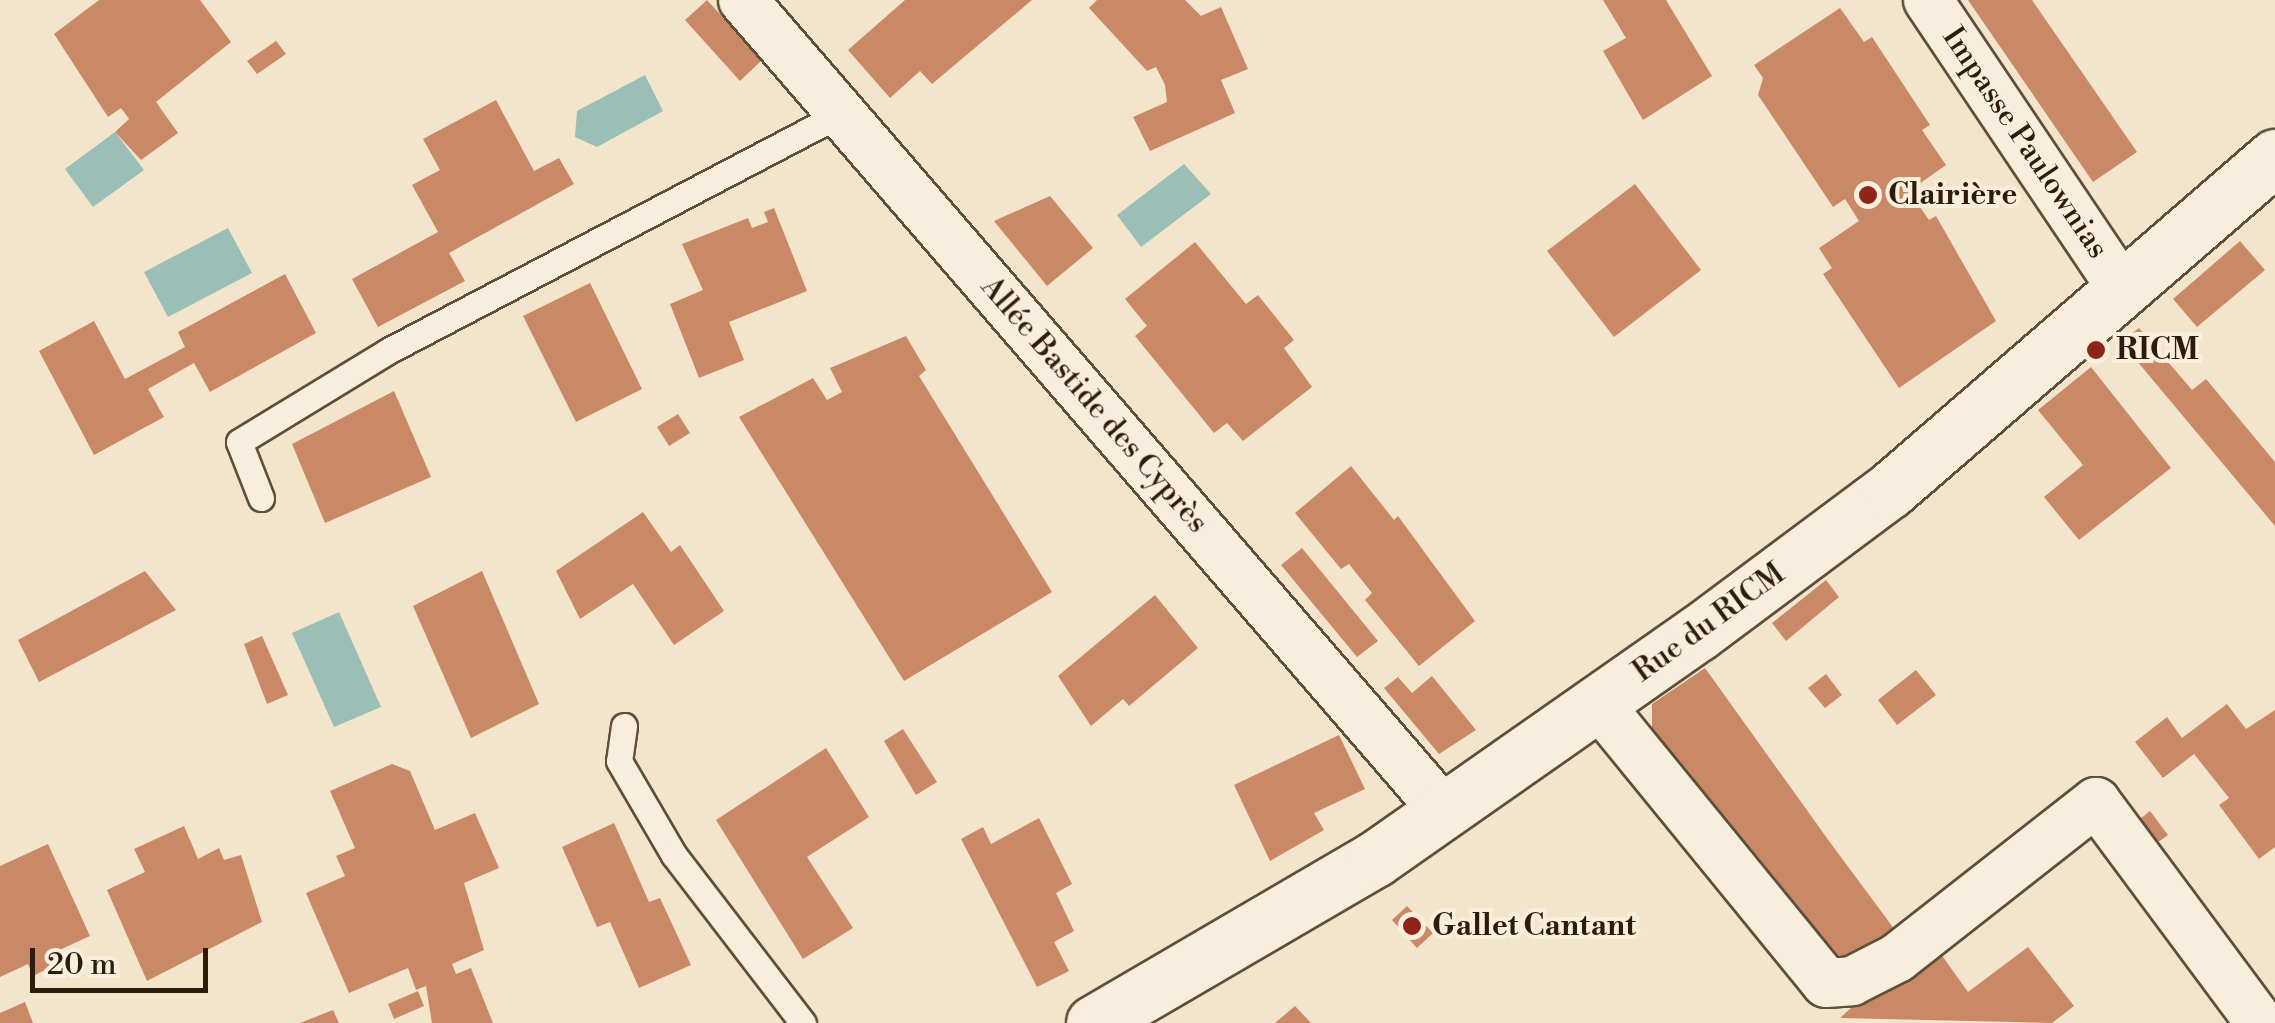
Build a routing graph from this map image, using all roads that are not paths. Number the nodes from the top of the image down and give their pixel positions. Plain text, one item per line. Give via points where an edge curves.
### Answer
1 (743, 0) edge
2 (1928, 0) edge
3 (842, 113) junction
4 (2275, 157) edge
5 (2121, 287) junction
6 (261, 498) dead end
7 (1597, 702) junction
8 (624, 726) dead end
9 (1444, 812) junction
10 (804, 1023) edge
11 (1094, 1023) edge
12 (2260, 1023) edge

1 - 3 street, Allée Bastide des Cyprès
2 - 5 street, Impasse Paulownias
3 - 6 lane via 388,352 239,442
3 - 9 street, Allée Bastide des Cyprès
4 - 5 main road, Rue du RICM
5 - 7 main road, Rue du RICM via 1890,490
7 - 9 main road, Rue du RICM
7 - 12 street via 1826,982 1852,981 1896,958 2096,802
8 - 10 lane via 619,761 674,855
9 - 11 main road, Rue du RICM

